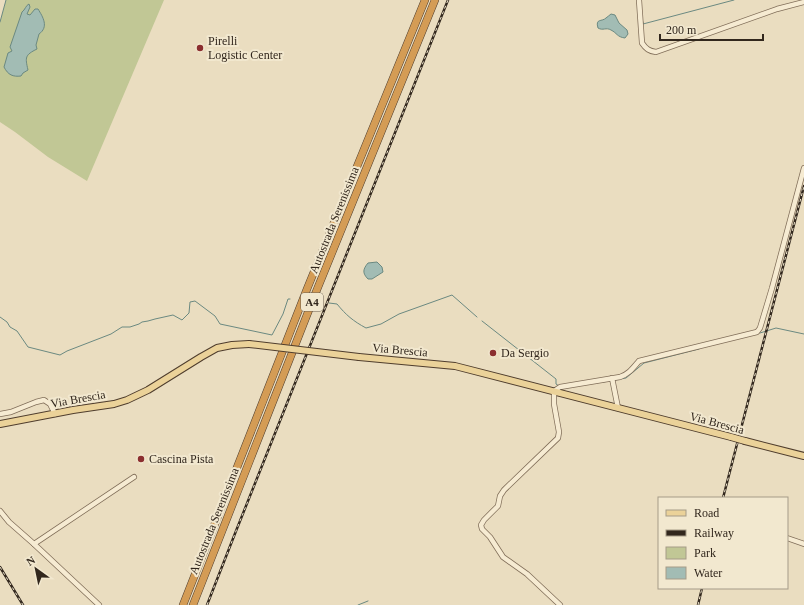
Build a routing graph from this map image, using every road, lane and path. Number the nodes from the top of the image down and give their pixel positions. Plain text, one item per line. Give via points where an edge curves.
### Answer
1 (425, 0) edge
2 (435, 0) edge
3 (638, 0) edge
4 (804, 2) edge
5 (804, 168) edge
6 (612, 378) junction
7 (554, 392) junction
8 (618, 408) junction
9 (0, 414) edge
10 (55, 414) junction
11 (0, 424) edge
12 (804, 456) edge
13 (134, 477) dead end
14 (0, 511) edge
15 (788, 538) edge
16 (34, 544) junction
17 (804, 544) edge
18 (99, 605) edge
19 (183, 605) edge
20 (192, 605) edge
21 (560, 605) edge

1 - 19 highway, Autostrada Serenissima / A4 via 307,289
2 - 20 highway, Autostrada Serenissima / A4
3 - 4 street via 642,43 650,52
5 - 6 street via 772,288 757,332 639,361 626,375
6 - 7 street via 561,387
6 - 8 street
7 - 8 main road, Via Brescia
7 - 10 main road, Via Brescia, bridge via 455,366 232,344 217,348 127,400
7 - 21 street via 558,438 504,490 498,506 481,525 502,557 525,573
8 - 12 main road, Via Brescia, bridge
9 - 10 street via 44,400 50,404
10 - 11 main road, Via Brescia
13 - 16 street
14 - 16 street
15 - 17 street
16 - 18 street

